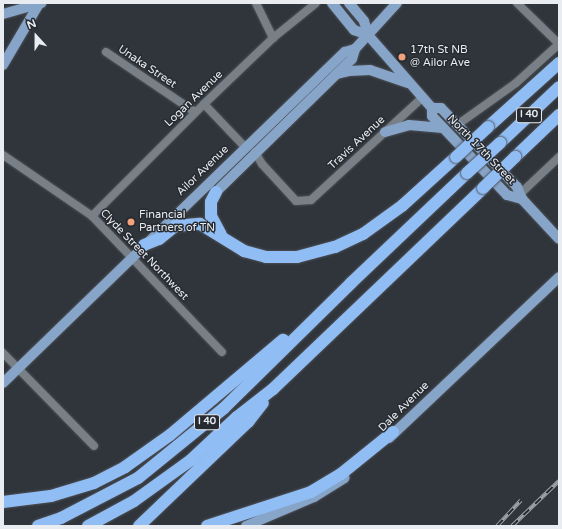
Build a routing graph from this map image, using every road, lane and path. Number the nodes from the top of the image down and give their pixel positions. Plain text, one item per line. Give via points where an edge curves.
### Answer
1 (40, 3) edge
2 (256, 3) edge
3 (316, 3) edge
4 (332, 3) edge
5 (349, 3) edge
6 (397, 3) edge
7 (517, 3) edge
8 (3, 14) edge
9 (368, 35) junction
10 (273, 38) junction
11 (559, 44) edge
12 (355, 49) junction
13 (106, 52) dead end
14 (559, 63) edge
15 (3, 65) edge
16 (335, 75) junction
17 (411, 85) junction
18 (559, 86) edge
19 (422, 98) junction
20 (204, 104) junction
21 (432, 108) junction
22 (195, 112) junction
23 (559, 115) edge
24 (457, 125) junction
25 (443, 128) junction
26 (385, 132) junction
27 (245, 147) junction
28 (255, 152) junction
29 (3, 155) edge
30 (559, 157) edge
31 (216, 192) joint
32 (521, 197) junction
33 (92, 216) junction
34 (223, 238) junction
35 (559, 239) edge
36 (144, 244) junction
37 (131, 257) junction
38 (559, 277) edge
39 (351, 283) junction
40 (222, 352) dead end
41 (3, 353) edge
42 (11, 373) edge
43 (3, 383) edge
44 (273, 389) junction
45 (393, 432) junction
46 (94, 446) dead end
47 (3, 502) edge
48 (38, 526) edge
49 (88, 526) edge
50 (139, 526) edge
51 (206, 526) edge
52 (246, 526) edge

1 - 8 main road
1 - 15 main road
2 - 10 street
3 - 10 street, Logan Avenue
4 - 9 main road, North 17th Street via 354,30
5 - 9 main road, North 17th Street via 364,21
6 - 9 main road, Ailor Avenue
7 - 11 street
9 - 12 main road, Ailor Avenue
9 - 17 main road, North 17th Street
10 - 20 street, Logan Avenue
11 - 24 street via 516,83
12 - 16 main road, Ailor Avenue via 352,59
12 - 27 main road, Ailor Avenue via 345,52
13 - 22 street, Unaka Street
14 - 34 highway, bridge via 403,205 363,234 335,247 297,257 266,257 244,250
16 - 17 main road via 370,70
16 - 28 main road, Ailor Avenue
17 - 19 main road, North 17th Street
18 - 39 highway, I 40, bridge
19 - 21 main road, North 17th Street
19 - 26 street, Travis Avenue
20 - 22 street, Logan Avenue
20 - 27 street
21 - 24 main road, North 17th Street via 441,108
21 - 25 main road, North 17th Street via 432,116
22 - 33 street, Logan Avenue
23 - 44 highway, I 40, bridge
24 - 32 main road, North 17th Street via 517,187
25 - 26 main road via 409,125
25 - 32 main road, North 17th Street via 507,195
26 - 28 street, Travis Avenue via 320,193 304,202 296,201 262,164
27 - 36 main road, Ailor Avenue
28 - 31 main road, Ailor Avenue
29 - 33 street, Clyde Street Northwest
30 - 32 street
31 - 34 highway via 211,202 211,216 214,226
32 - 35 main road, North 17th Street
33 - 37 street, Clyde Street Northwest
34 - 36 highway via 200,224 182,223 159,239
36 - 37 main road, Ailor Avenue
37 - 40 street, Clyde Street Northwest
37 - 42 main road, Ailor Avenue
38 - 45 main road, Dale Avenue
39 - 47 highway via 170,436 125,467 94,483 51,496
39 - 48 highway, I 40 via 224,408 138,478 61,518
41 - 42 street
42 - 43 main road, Ailor Avenue
42 - 46 street
44 - 49 highway, I 40 via 191,460 134,500
44 - 50 highway via 248,422
45 - 51 highway via 342,474 311,492
45 - 52 main road, Dale Avenue via 378,451 333,486 314,497

